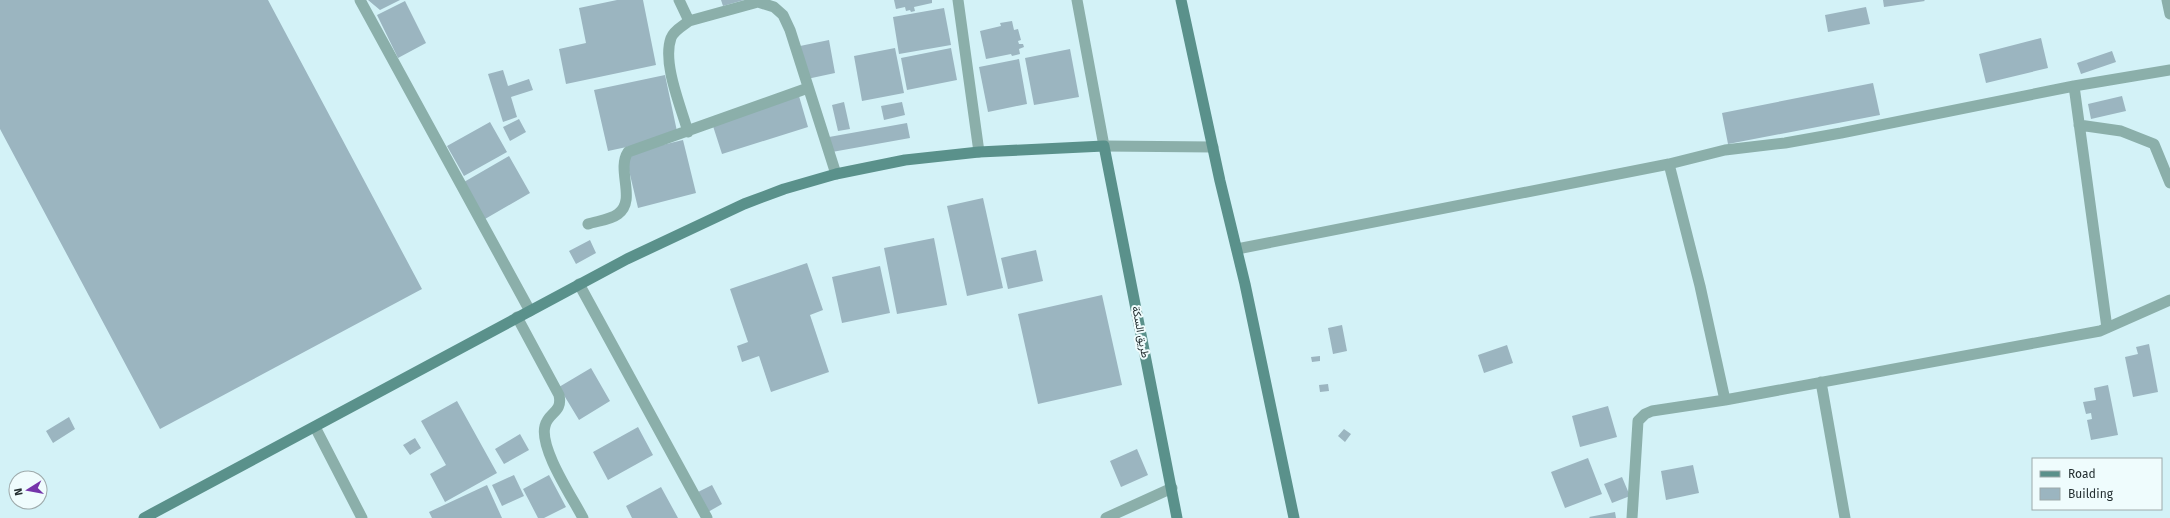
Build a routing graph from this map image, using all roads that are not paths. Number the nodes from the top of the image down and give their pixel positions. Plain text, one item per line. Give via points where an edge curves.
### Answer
1 (360, 0) edge
2 (680, 0) edge
3 (958, 0) edge
4 (1077, 0) edge
5 (1181, 0) edge
6 (2167, 0) edge
7 (2170, 14) edge
8 (689, 21) junction
9 (2170, 70) edge
10 (2074, 86) junction
11 (808, 88) junction
12 (2079, 125) junction
13 (688, 132) junction
14 (1104, 146) junction
15 (1213, 147) junction
16 (979, 152) junction
17 (1669, 164) junction
18 (836, 174) junction
19 (2170, 184) edge
20 (588, 224) dead end
21 (1237, 249) junction
22 (579, 284) junction
23 (2170, 300) edge
24 (530, 311) junction
25 (517, 317) junction
26 (2107, 328) junction
27 (1821, 382) junction
28 (1725, 400) junction
29 (315, 427) junction
30 (1172, 488) junction
31 (144, 518) edge
32 (362, 518) edge
33 (583, 518) edge
34 (707, 518) edge
35 (1106, 518) edge
36 (1177, 518) edge
37 (1294, 518) edge
38 (1632, 518) edge
39 (1845, 518) edge

1 - 24 street
2 - 8 street
3 - 16 street
4 - 14 street
5 - 15 main road
6 - 7 street
8 - 11 street via 758,2 774,7 783,15 790,30
8 - 13 street via 674,32 669,55 672,76
9 - 10 street
10 - 12 street
10 - 17 street via 1848,132 1725,150
11 - 13 street
11 - 18 street
12 - 19 street via 2121,131 2154,144
12 - 26 street
13 - 20 street via 628,152 623,163 626,194 622,210 617,215
14 - 15 street
14 - 16 main road
14 - 30 main road, طريق السكة
15 - 21 main road
16 - 18 main road via 905,160
17 - 21 street
17 - 28 street
18 - 22 main road via 744,204
21 - 37 main road
22 - 24 main road
22 - 34 street
23 - 26 street
24 - 25 main road
25 - 29 main road
25 - 33 street via 559,395 561,403 545,424 544,435 554,462
26 - 27 street
27 - 28 street
27 - 39 street
28 - 38 street via 1652,412 1645,414 1638,421
29 - 31 main road
29 - 32 street
30 - 35 street
30 - 36 main road, طريق السكة

